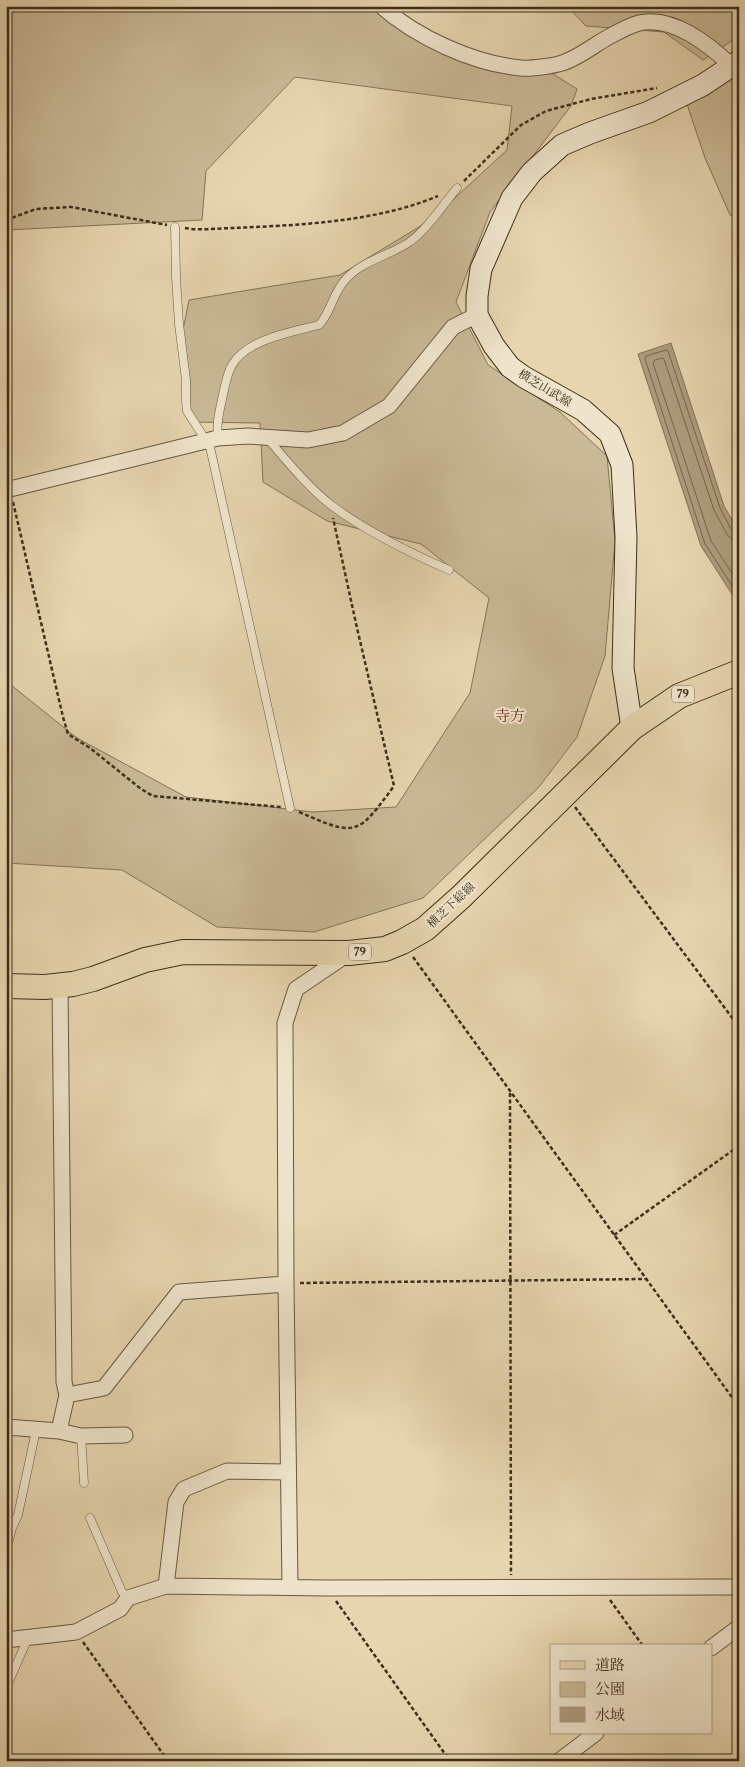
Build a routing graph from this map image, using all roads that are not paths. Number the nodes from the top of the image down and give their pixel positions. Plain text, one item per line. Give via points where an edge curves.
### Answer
1 (380, 6) edge
2 (735, 63) edge
3 (457, 188) road end
4 (175, 227) road end
5 (477, 316) junction
6 (266, 437) junction
7 (211, 440) junction
8 (8, 489) edge
9 (449, 570) dead end
10 (739, 672) edge
11 (632, 728) junction
12 (290, 808) dead end
13 (349, 953) junction
14 (60, 985) junction
15 (6, 986) edge
16 (286, 1284) junction
17 (68, 1395) junction
18 (6, 1427) edge
19 (36, 1430) junction
20 (59, 1431) junction
21 (125, 1435) dead end
22 (81, 1436) junction
23 (287, 1472) junction
24 (84, 1483) dead end
25 (90, 1518) dead end
26 (6, 1549) edge
27 (166, 1586) junction
28 (736, 1586) edge
29 (290, 1588) junction
30 (128, 1598) junction
31 (739, 1627) edge
32 (28, 1638) junction
33 (6, 1640) edge
34 (712, 1647) edge
35 (6, 1688) edge
36 (595, 1734) edge
37 (559, 1761) edge

1 - 2 street via 397,20 448,47 484,61 522,68 563,63 625,29 639,23 660,21 701,39
2 - 5 main road via 703,85 649,112 562,145 532,172 512,198 481,269
3 - 7 lane via 410,242 370,261 346,279 319,325 272,338 244,352 233,364 226,381
4 - 7 lane via 187,411
5 - 6 street via 453,327 389,406 344,434 308,440
5 - 11 main road, 横芝山武線 via 510,367 583,410 610,434 622,465 626,537 623,668
6 - 7 street
6 - 9 lane via 330,504 357,523
7 - 8 street
7 - 12 lane
10 - 11 main road, 横芝下総線 / 79 via 679,696
11 - 13 main road, 横芝下総線 / 79 via 425,929 385,949
13 - 14 main road, 横芝下総線 / 79 via 183,952 145,960 93,979
13 - 16 street via 296,989 285,1024
14 - 15 main road, 横芝下総線 / 79
14 - 17 street via 64,1382
16 - 17 street via 178,1292 104,1388
16 - 23 street
17 - 20 street
18 - 19 street
19 - 20 street
19 - 26 lane via 18,1515
20 - 22 street
21 - 22 street
22 - 24 lane
23 - 27 street via 227,1471 184,1489 176,1502
23 - 29 street
25 - 30 lane via 122,1592
27 - 29 street
27 - 30 street
28 - 29 street
30 - 32 street via 120,1609 76,1632
31 - 34 street
32 - 33 street
32 - 35 lane
36 - 37 street

